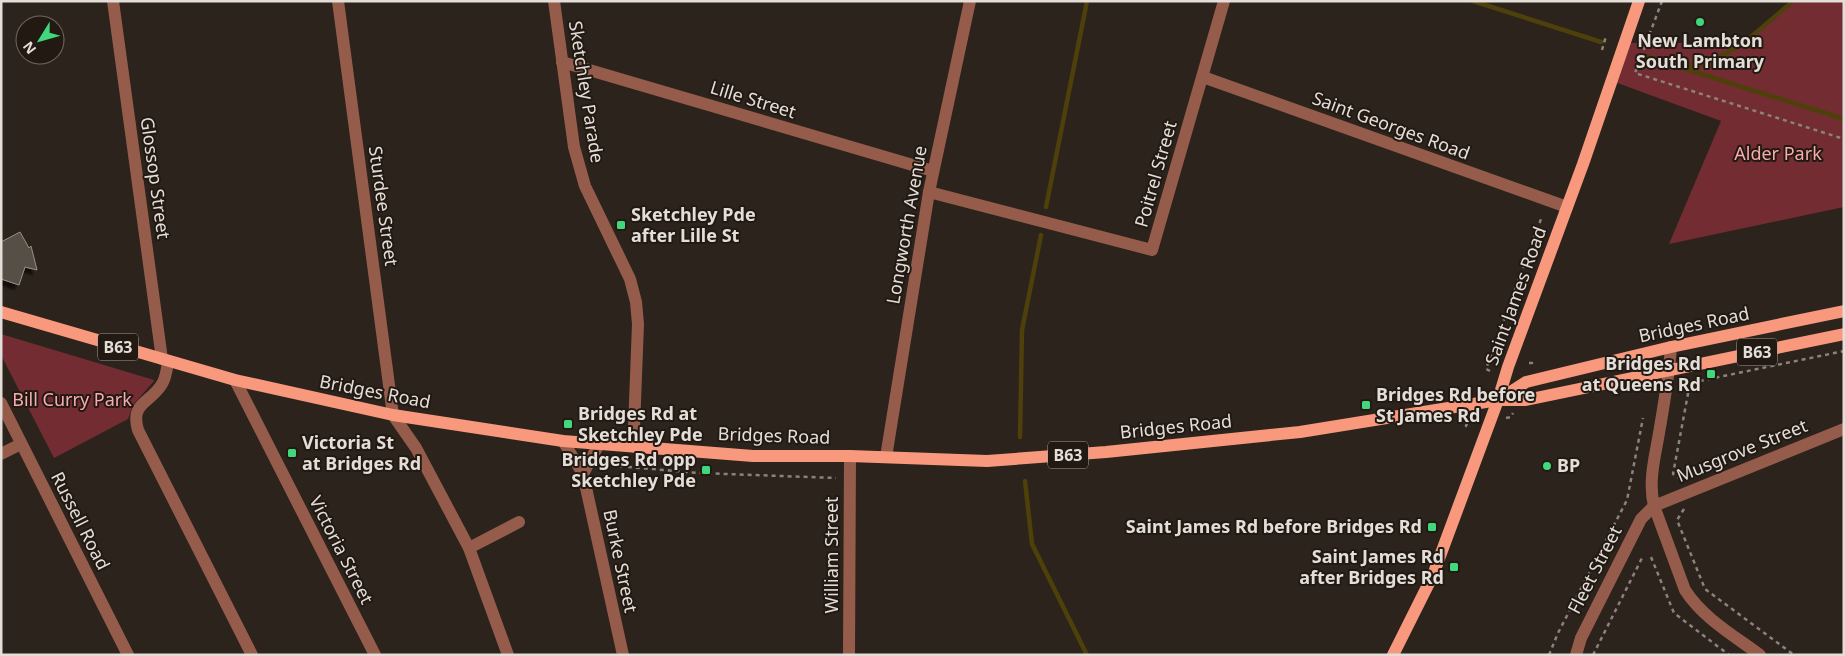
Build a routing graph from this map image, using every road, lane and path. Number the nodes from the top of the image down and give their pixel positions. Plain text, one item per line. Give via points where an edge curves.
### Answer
1 (114, 1) edge
2 (338, 1) edge
3 (554, 1) edge
4 (970, 1) edge
5 (1224, 1) edge
6 (1639, 1) edge
7 (1662, 1) edge
8 (1606, 36) dead end
9 (1602, 50) dead end
10 (562, 62) junction
11 (1203, 77) junction
12 (1844, 139) edge
13 (933, 171) junction
14 (929, 192) junction
15 (1567, 207) junction
16 (1541, 219) dead end
17 (1844, 311) edge
18 (1, 312) edge
19 (1844, 334) edge
20 (1671, 347) junction
21 (1844, 351) edge
22 (165, 360) junction
23 (1490, 371) dead end
24 (1670, 371) junction
25 (235, 380) junction
26 (1685, 383) dead end
27 (1690, 383) junction
28 (1498, 400) junction
29 (1, 403) edge
30 (1513, 413) dead end
31 (393, 415) junction
32 (1506, 418) dead end
33 (1643, 418) dead end
34 (1844, 429) edge
35 (562, 441) junction
36 (21, 444) junction
37 (598, 444) junction
38 (635, 447) junction
39 (1, 454) edge
40 (850, 456) junction
41 (886, 457) junction
42 (604, 465) dead end
43 (583, 474) junction
44 (836, 478) dead end
45 (1679, 480) dead end
46 (1654, 506) junction
47 (1692, 506) dead end
48 (519, 522) dead end
49 (469, 548) junction
50 (1642, 558) dead end
51 (128, 655) edge
52 (252, 655) edge
53 (375, 655) edge
54 (508, 655) edge
55 (622, 655) edge
56 (849, 655) edge
57 (1393, 655) edge
58 (1549, 655) edge
59 (1576, 655) edge
60 (1593, 655) edge
61 (1760, 655) edge
62 (1794, 655) edge

1 - 22 street, Glossop Street
2 - 31 street, Sturdee Street
3 - 10 street, Sketchley Parade
4 - 13 street, Longworth Avenue
5 - 11 street, Poitrel Street
6 - 15 main road, Saint James Road
7 - 12 path via 1635,73
8 - 9 path
10 - 13 street, Lille Street
10 - 38 street, Sketchley Parade via 579,167 594,207 630,279 636,302
11 - 14 street, Poitrel Street via 1152,250
11 - 15 street, Saint Georges Road
13 - 14 street, Longworth Avenue
14 - 41 street, Longworth Avenue
15 - 28 main road, Saint James Road
16 - 23 path via 1486,369
17 - 20 main road, Bridges Road / B63
18 - 22 main road, Bridges Road / B63
19 - 24 main road, Bridges Road / B63
20 - 24 street
20 - 28 main road, Bridges Road / B63 via 1526,382
21 - 27 path
22 - 25 main road, Bridges Road / B63
22 - 52 street via 161,386 135,415 138,430
24 - 28 main road, Bridges Road / B63 via 1526,400
24 - 46 street via 1652,473
25 - 31 main road, Bridges Road / B63
25 - 53 street, Victoria Street
26 - 27 path
27 - 45 path via 1673,474
28 - 41 main road, Bridges Road / B63 via 1300,432 1106,452 987,461
28 - 57 main road, Saint James Road via 1433,575
29 - 36 street, Russell Road
30 - 32 path
31 - 35 main road, Bridges Road / B63
31 - 49 street via 416,448
33 - 58 path via 1627,500
34 - 46 street, Musgrove Street
35 - 37 main road, Bridges Road / B63
35 - 43 street, Burke Street
36 - 39 street
36 - 51 street, Russell Road
37 - 38 main road, Bridges Road / B63
37 - 43 street
38 - 40 main road, Bridges Road / B63 via 753,456
40 - 41 main road, Bridges Road / B63
40 - 56 street, William Street
42 - 44 path via 699,473
43 - 55 street, Burke Street
46 - 59 street, Fleet Street via 1641,519 1581,638
46 - 61 street via 1685,590 1693,602 1704,614
47 - 62 path via 1683,509 1677,520 1705,589
48 - 49 street
49 - 54 street
50 - 60 path

